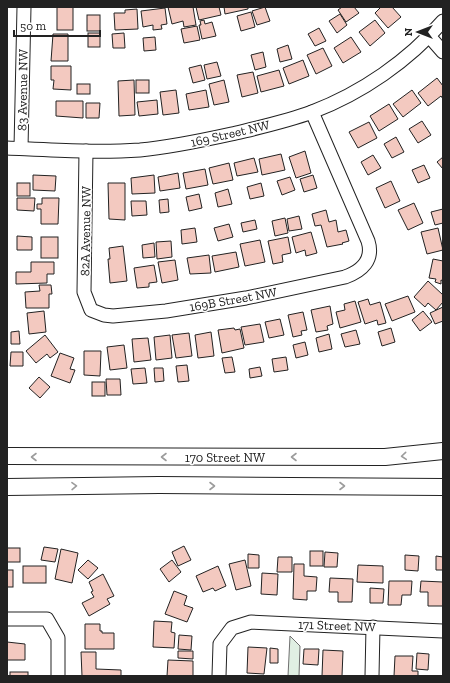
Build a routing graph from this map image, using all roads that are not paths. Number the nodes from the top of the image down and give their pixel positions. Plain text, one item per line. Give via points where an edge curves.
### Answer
1 (24, 7) edge
2 (443, 21) edge
3 (429, 36) junction
4 (443, 52) edge
5 (312, 112) junction
6 (7, 148) edge
7 (21, 148) junction
8 (86, 150) junction
9 (91, 310) joint
10 (443, 451) edge
11 (7, 456) edge
12 (7, 487) edge
13 (443, 487) edge
14 (7, 619) edge
15 (373, 627) junction
16 (443, 631) edge
17 (58, 676) edge
18 (218, 676) edge
19 (372, 676) edge

1 - 7 street, 83 Avenue NW
2 - 3 street, 169 Street NW
3 - 4 street
3 - 5 street, 169 Street NW via 367,85
5 - 8 street, 169 Street NW via 202,141 140,150
5 - 9 street, 169B Street NW via 370,246 369,259 360,271 345,277 246,298 131,315 104,315
6 - 7 street, 169 Street NW
7 - 8 street, 169 Street NW
8 - 9 street, 82A Avenue NW via 84,292
10 -> 11 main road, 170 Street NW via 385,457
12 -> 13 main road
14 - 17 street via 47,620 58,638
15 - 16 street, 171 Street NW
15 - 18 street, 171 Street NW via 251,622 232,628 220,644
15 - 19 street

